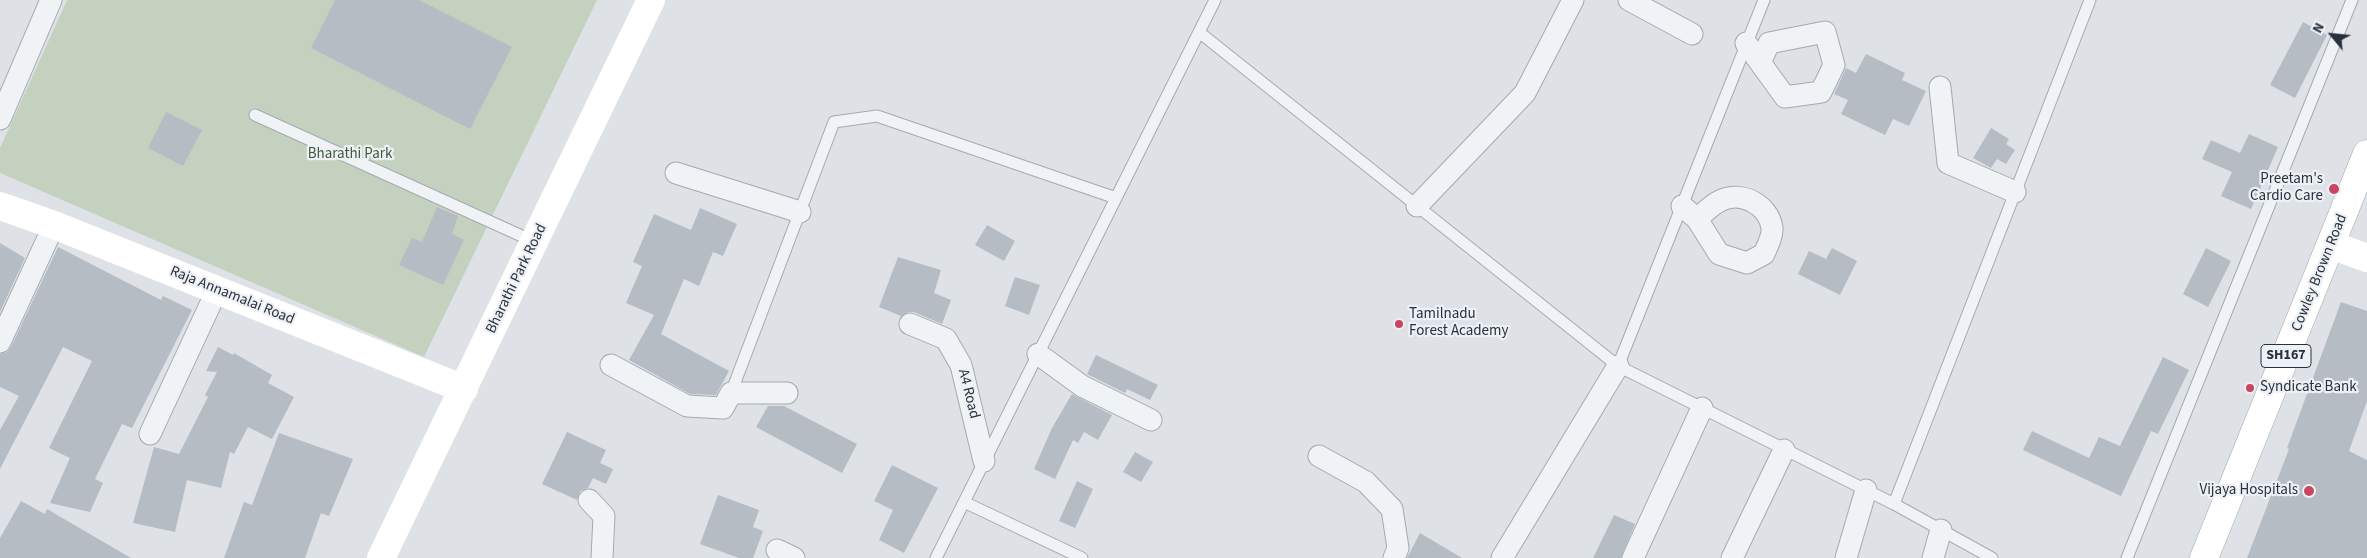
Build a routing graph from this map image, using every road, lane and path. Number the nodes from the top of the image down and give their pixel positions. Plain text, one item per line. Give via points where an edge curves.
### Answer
1 (51, 0) edge
2 (651, 0) edge
3 (1215, 0) edge
4 (1573, 0) edge
5 (1629, 0) edge
6 (1764, 0) edge
7 (2090, 0) edge
8 (2352, 0) edge
9 (1199, 32) junction
10 (1692, 34) dead end
11 (1746, 43) junction
12 (1760, 61) dead end
13 (1940, 87) dead end
14 (255, 115) dead end
15 (0, 119) edge
16 (2367, 154) edge
17 (676, 173) dead end
18 (2015, 192) junction
19 (1116, 198) junction
20 (0, 206) edge
21 (1417, 206) junction
22 (800, 212) junction
23 (54, 225) junction
24 (535, 242) junction
25 (2331, 245) junction
26 (2367, 258) edge
27 (217, 290) junction
28 (910, 324) dead end
29 (0, 342) edge
30 (1038, 354) junction
31 (611, 365) dead end
32 (1618, 366) junction
33 (464, 389) junction
34 (731, 393) junction
35 (787, 393) dead end
36 (1702, 408) junction
37 (1151, 420) dead end
38 (150, 434) dead end
39 (1784, 450) junction
40 (1319, 456) dead end
41 (984, 461) junction
42 (1866, 490) junction
43 (589, 500) dead end
44 (964, 502) junction
45 (1894, 504) junction
46 (1941, 530) junction
47 (381, 558) edge
48 (602, 558) edge
49 (936, 558) edge
50 (1082, 558) edge
51 (1394, 558) edge
52 (1502, 558) edge
53 (1633, 558) edge
54 (1732, 558) edge
55 (1846, 558) edge
56 (1933, 558) edge
57 (1992, 558) edge
58 (2128, 558) edge
59 (2204, 558) edge

1 - 15 street
2 - 24 main road, Bharathi Park Road
3 - 9 lane
4 - 21 street via 1525,93
5 - 10 street
6 - 11 lane
7 - 18 lane
8 - 58 lane
9 - 19 lane
9 - 21 lane
11 - 12 street
11 - 32 lane via 1690,212
13 - 18 street via 1948,163
14 - 24 lane
16 - 25 main road, Cowley Brown Road / SH167
17 - 22 street
18 - 45 lane
19 - 22 lane via 877,116 834,122
19 - 30 lane
20 - 23 main road, Raja Annamalai Road
21 - 32 lane
22 - 34 lane
23 - 27 main road, Raja Annamalai Road
23 - 29 street
24 - 33 main road, Bharathi Park Road
25 - 26 main road
25 - 59 main road, Cowley Brown Road / SH167
27 - 33 main road, Raja Annamalai Road
27 - 38 street
28 - 41 street, A4 Road via 946,339 961,365
30 - 37 street via 1082,386
30 - 41 lane
31 - 34 street via 687,406 723,408
32 - 36 lane
32 - 52 street
33 - 47 main road, Bharathi Park Road
34 - 35 street
36 - 39 lane
36 - 53 street
39 - 42 lane
39 - 54 street
40 - 51 street via 1366,482 1392,509 1398,548
41 - 44 lane
42 - 45 lane
42 - 55 street
43 - 48 street via 604,516
44 - 49 lane
44 - 50 lane
45 - 46 lane
46 - 56 street
46 - 57 lane

